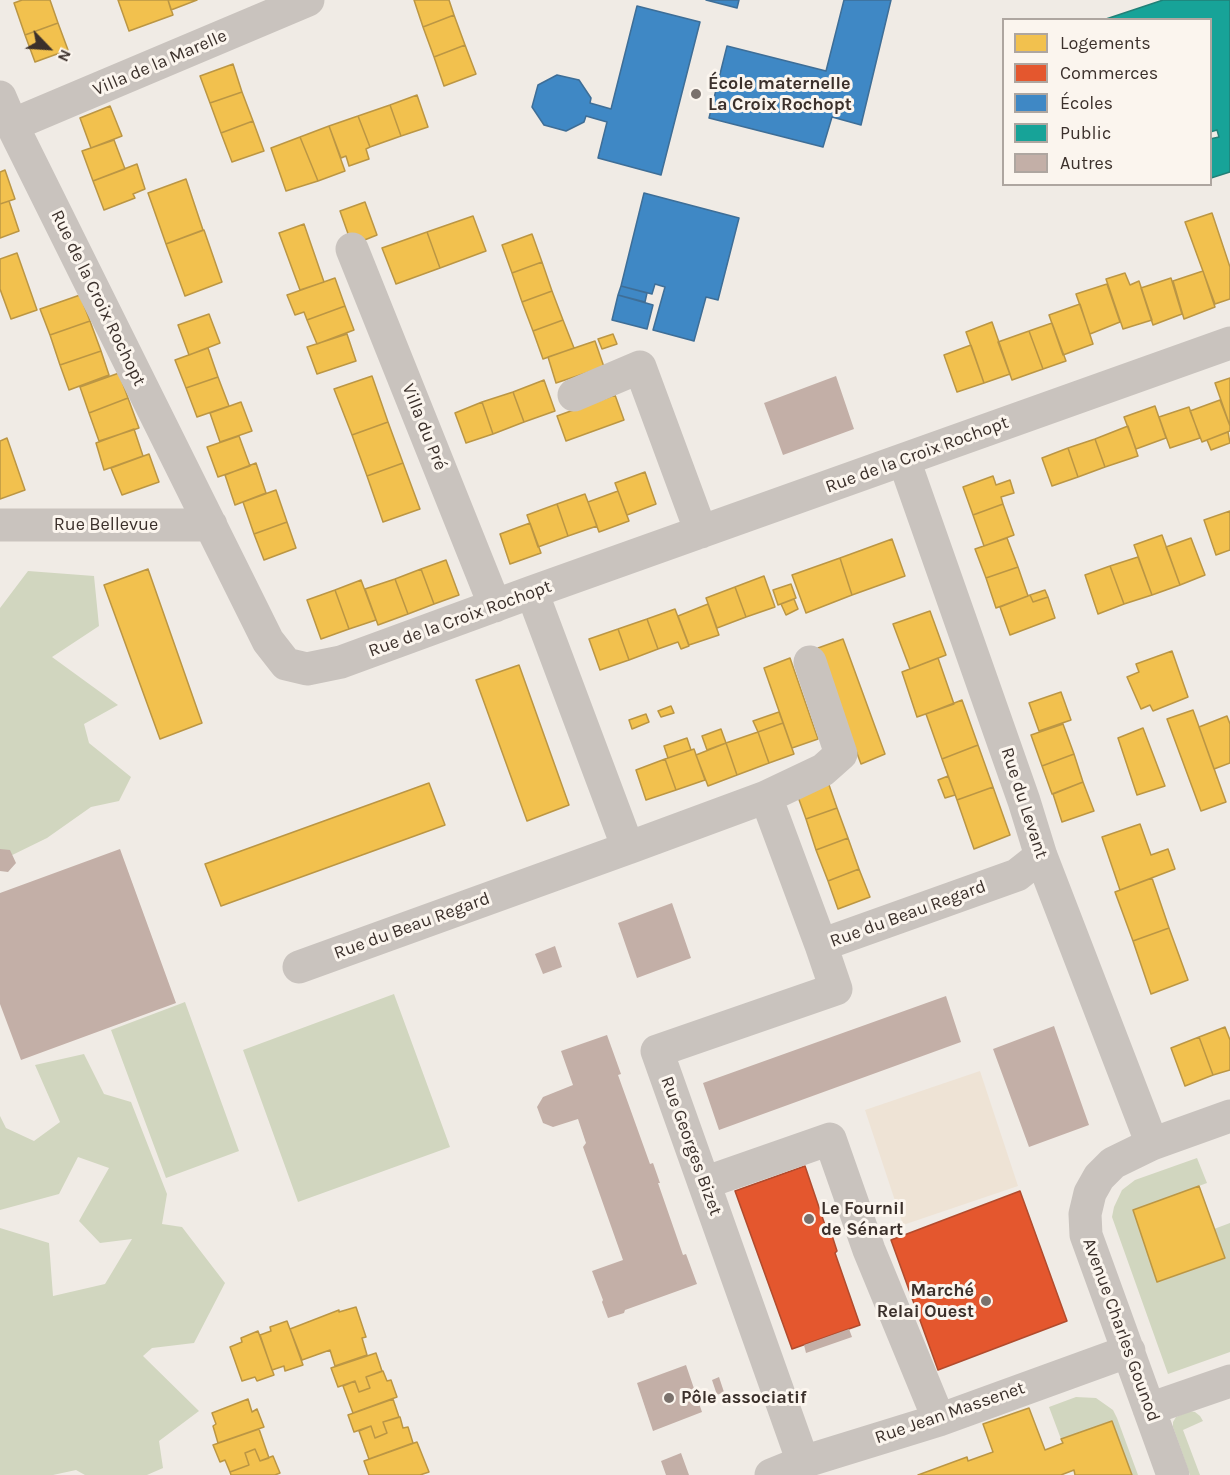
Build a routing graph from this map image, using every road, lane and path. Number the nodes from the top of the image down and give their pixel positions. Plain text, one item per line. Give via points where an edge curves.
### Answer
1 (308, 0) edge
2 (6, 111) edge
3 (352, 249) dead end
4 (1230, 344) edge
5 (574, 395) dead end
6 (904, 460) junction
7 (0, 525) edge
8 (211, 525) junction
9 (701, 532) junction
10 (532, 592) junction
11 (495, 606) junction
12 (810, 663) dead end
13 (766, 796) junction
14 (628, 848) junction
15 (1041, 856) junction
16 (820, 945) junction
17 (299, 967) dead end
18 (1230, 1116) edge
19 (1152, 1144) junction
20 (704, 1183) junction
21 (1128, 1351) junction
22 (1230, 1381) edge
23 (1149, 1409) junction
24 (939, 1420) junction
25 (803, 1462) junction
26 (771, 1475) edge
27 (1173, 1475) edge

1 - 2 street, Villa de la Marelle
2 - 8 street, Rue de la Croix Rochopt
3 - 11 street, Villa du Pré
4 - 6 street, Rue de la Croix Rochopt
5 - 9 street via 640,367
6 - 9 street, Rue de la Croix Rochopt
6 - 15 street, Rue du Levant
7 - 8 street, Rue Bellevue
8 - 11 street, Rue de la Croix Rochopt via 268,641 286,664 307,669 341,662
9 - 10 street, Rue de la Croix Rochopt
10 - 11 street, Rue de la Croix Rochopt
10 - 14 street
12 - 13 street via 842,754 823,770
13 - 14 street, Rue du Beau Regard
13 - 16 street, Rue du Beau Regard
14 - 17 street, Rue du Beau Regard
15 - 16 street, Rue du Beau Regard via 968,904
15 - 19 street, Rue du Levant
16 - 20 street, Rue Georges Bizet via 836,989 657,1051
18 - 19 street, Avenue Charles Gounod
19 - 21 street, Avenue Charles Gounod via 1113,1163 1099,1177 1085,1214 1086,1235
20 - 24 street via 830,1139 869,1250
20 - 25 street, Rue Georges Bizet
21 - 23 street, Avenue Charles Gounod
21 - 24 street, Rue Jean Massenet
22 - 23 street
23 - 27 street, Avenue Charles Gounod
24 - 25 street, Rue Jean Massenet
25 - 26 street, Rue Jean Massenet

